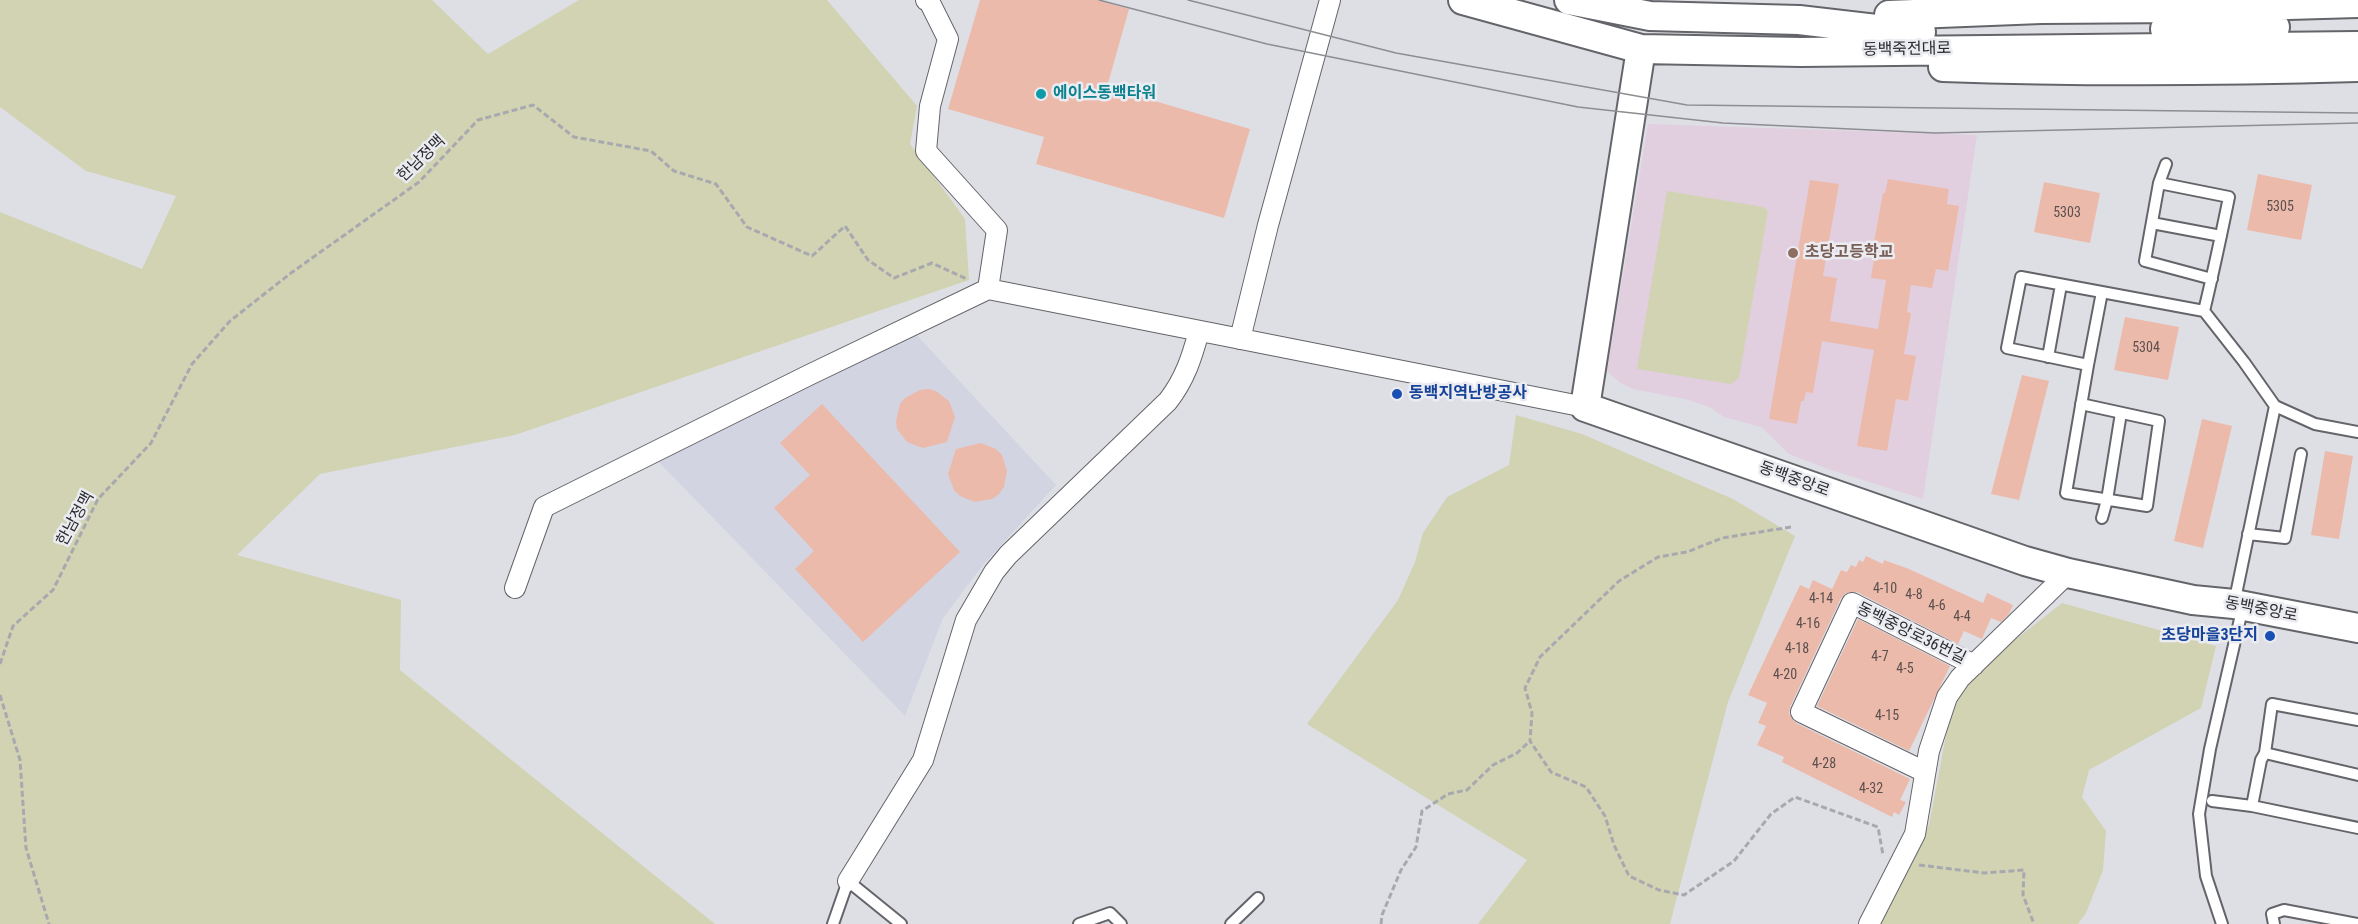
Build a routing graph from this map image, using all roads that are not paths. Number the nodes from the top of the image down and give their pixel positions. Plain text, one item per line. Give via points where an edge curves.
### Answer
1 (926, 0) edge
2 (1330, 0) edge
3 (1463, 0) edge
4 (1569, 0) edge
5 (2358, 3) edge
6 (2185, 4) edge
7 (1925, 7) edge
8 (1799, 20) junction
9 (2358, 26) edge
10 (2358, 46) edge
11 (1641, 49) junction
12 (1800, 52) junction
13 (2358, 67) edge
14 (2166, 164) dead end
15 (2159, 183) junction
16 (2152, 222) junction
17 (2221, 236) junction
18 (2212, 279) junction
19 (2061, 285) junction
20 (988, 289) junction
21 (2102, 292) junction
22 (2204, 311) junction
23 (1199, 331) junction
24 (1240, 339) junction
25 (2048, 357) junction
26 (2088, 365) junction
27 (2081, 404) junction
28 (2275, 406) junction
29 (1585, 407) junction
30 (2121, 413) junction
31 (2358, 432) edge
32 (2301, 454) dead end
33 (2107, 500) junction
34 (2102, 518) dead end
35 (2248, 534) junction
36 (2068, 573) junction
37 (515, 588) dead end
38 (2239, 605) junction
39 (2358, 628) edge
40 (1974, 665) junction
41 (2358, 720) edge
42 (2265, 753) junction
43 (1925, 772) junction
44 (2358, 775) edge
45 (2212, 801) dead end
46 (2252, 806) junction
47 (2358, 828) edge
48 (848, 880) junction
49 (1258, 898) dead end
50 (833, 924) edge
51 (901, 924) edge
52 (1079, 924) edge
53 (1121, 924) edge
54 (1231, 924) edge
55 (1869, 924) edge
56 (2222, 924) edge
57 (2274, 924) edge
58 (2358, 924) edge

1 - 20 street via 948,39 930,106 926,151 997,230
2 - 24 street
3 - 11 main road, 동백죽전대로
4 - 8 main road, 동백죽전대로 via 1650,16 1667,12
5 - 6 main road
6 - 7 main road via 2041,9
7 - 8 main road
8 - 9 main road, 동백죽전대로 via 1902,32
10 - 12 main road, 동백죽전대로
11 - 12 main road, 동백죽전대로
11 - 29 main road
12 - 13 main road via 1902,66 2020,70
14 - 15 lane
15 - 16 lane
15 - 17 lane via 2229,197
16 - 17 lane
16 - 18 lane via 2145,261
17 - 18 lane
18 - 22 lane
19 - 21 lane
19 - 25 lane
19 - 25 lane via 2021,277 2007,348
20 - 23 street
20 - 37 street via 544,507
21 - 22 lane
21 - 26 lane
22 - 28 lane
23 - 24 street
23 - 48 street via 1189,367 1168,401 1008,555 979,595 956,649 923,760
24 - 29 street
25 - 26 lane
26 - 27 lane
27 - 30 lane
27 - 33 lane via 2066,493
28 - 31 lane via 2315,424
28 - 35 lane
29 - 36 main road, 동백중앙로
30 - 33 lane
30 - 33 lane via 2159,421 2147,506
32 - 35 lane via 2285,538
33 - 34 lane
35 - 38 lane
36 - 38 main road, 동백중앙로 via 2193,600
36 - 40 street, 동백중앙로36번길
38 - 39 main road, 동백중앙로
38 - 56 lane via 2199,814 2206,876
40 - 43 street, 동백중앙로36번길 via 1947,697
40 - 43 street, 동백중앙로36번길 via 1852,603 1801,712
41 - 42 lane via 2272,704
42 - 44 lane
42 - 46 lane via 2260,760
43 - 55 street, 동백중앙로36번길 via 1915,834
45 - 46 lane
46 - 47 lane
48 - 50 lane
48 - 51 lane
49 - 54 lane
52 - 53 lane via 1110,913
57 - 58 lane via 2272,914 2284,910

